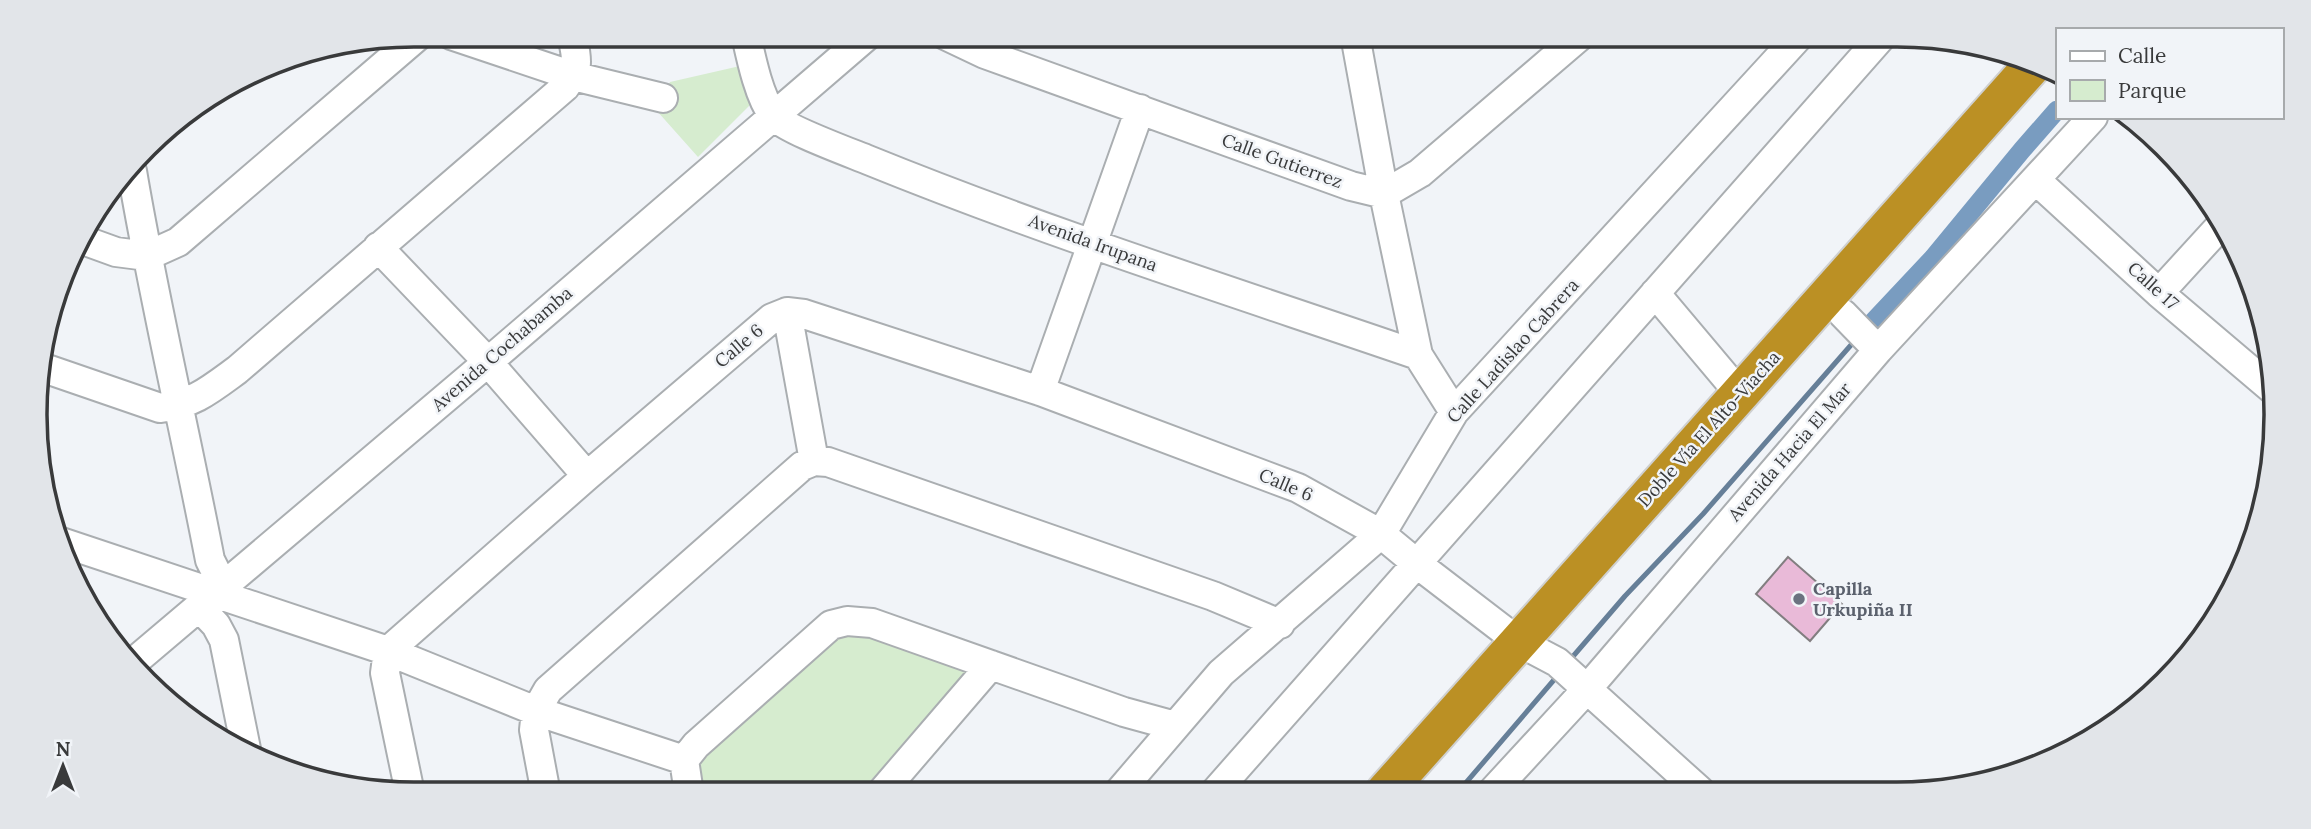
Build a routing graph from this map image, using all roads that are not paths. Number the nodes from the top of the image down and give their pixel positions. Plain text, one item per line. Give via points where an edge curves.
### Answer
1 (405, 47) edge
2 (487, 47) edge
3 (575, 47) edge
4 (749, 47) edge
5 (853, 47) edge
6 (970, 47) edge
7 (1357, 47) edge
8 (1567, 47) edge
9 (1789, 47) edge
10 (1872, 47) edge
11 (2027, 71) edge
12 (573, 76) junction
13 (2050, 81) edge
14 (663, 98) dead end
15 (1140, 109) junction
16 (774, 117) junction
17 (2091, 119) edge
18 (133, 178) edge
19 (2037, 181) junction
20 (1384, 194) junction
21 (2215, 231) edge
22 (90, 243) edge
23 (1092, 243) junction
24 (379, 247) junction
25 (147, 256) junction
26 (1655, 293) junction
27 (2159, 293) junction
28 (787, 312) junction
29 (1843, 314) junction
30 (1878, 350) junction
31 (1418, 355) junction
32 (488, 362) junction
33 (50, 370) edge
34 (2261, 372) edge
35 (1040, 391) junction
36 (1740, 394) junction
37 (180, 406) junction
38 (1454, 412) junction
39 (814, 461) junction
40 (587, 476) junction
41 (1381, 534) junction
42 (72, 546) edge
43 (1416, 564) junction
44 (214, 594) junction
45 (1279, 624) junction
46 (388, 651) junction
47 (139, 658) edge
48 (1555, 664) junction
49 (990, 665) junction
50 (536, 711) junction
51 (1175, 726) junction
52 (244, 740) edge
53 (684, 760) junction
54 (408, 782) edge
55 (544, 782) edge
56 (687, 782) edge
57 (890, 782) edge
58 (1127, 782) edge
59 (1223, 782) edge
60 (1398, 782) edge
61 (1428, 782) edge
62 (1499, 782) edge
63 (1690, 782) edge

1 - 25 street via 178,242
2 - 12 street
3 - 12 street via 578,63
4 - 16 street
5 - 16 street, Avenida Cochabamba
6 - 15 street, Calle Gutierrez
7 - 20 street
8 - 20 street via 1420,173
9 - 38 street, Calle Ladislao Cabrera
10 - 26 street
11 - 36 highway, Doble Vía El Alto-Viacha
12 - 14 street
12 - 24 street via 565,88
13 - 29 highway, Doble Vía El Alto-Viacha
15 - 20 street, Calle Gutierrez
15 - 23 street
16 - 23 street, Avenida Irupana via 885,167
16 - 32 street, Avenida Cochabamba
17 - 19 street, Avenida Hacia El Mar
18 - 25 street
19 - 27 street, Calle 17
19 - 30 street, Avenida Hacia El Mar
20 - 31 street
21 - 27 street
22 - 25 street
23 - 31 street, Avenida Irupana
23 - 35 street
24 - 32 street
24 - 37 street via 237,370
25 - 37 street
26 - 36 street
26 - 43 street
27 - 34 street, Calle 17
28 - 35 street, Calle 6
28 - 39 street
28 - 40 street, Calle 6 via 772,318
29 - 30 street
29 - 48 highway, Doble Vía El Alto-Viacha
30 - 48 street, Avenida Hacia El Mar
31 - 38 street
32 - 40 street
32 - 44 street, Avenida Cochabamba
33 - 37 street via 160,408
35 - 41 street, Calle 6 via 1298,488
36 - 48 highway, Doble Vía El Alto-Viacha
37 - 44 street via 216,572
38 - 41 street, Calle Ladislao Cabrera
39 - 45 street via 828,462 1200,592
39 - 50 street via 548,690
40 - 46 street, Calle 6
41 - 43 street, Calle 6
41 - 45 street, Calle Ladislao Cabrera
42 - 44 street
43 - 48 street, Calle 6
43 - 59 street
44 - 46 street
44 - 47 street, Avenida Cochabamba
44 - 52 street via 216,625 224,640
45 - 51 street, Calle Ladislao Cabrera via 1221,673
46 - 50 street
46 - 54 street via 385,673
48 - 60 highway, Doble Vía El Alto-Viacha
48 - 61 highway, Doble Vía El Alto-Viacha
48 - 62 street, Avenida Hacia El Mar
48 - 63 street, Calle 6
49 - 51 street
49 - 53 street via 872,623 831,625
49 - 57 street
50 - 53 street
50 - 55 street via 534,730
51 - 58 street, Calle Ladislao Cabrera
53 - 56 street

